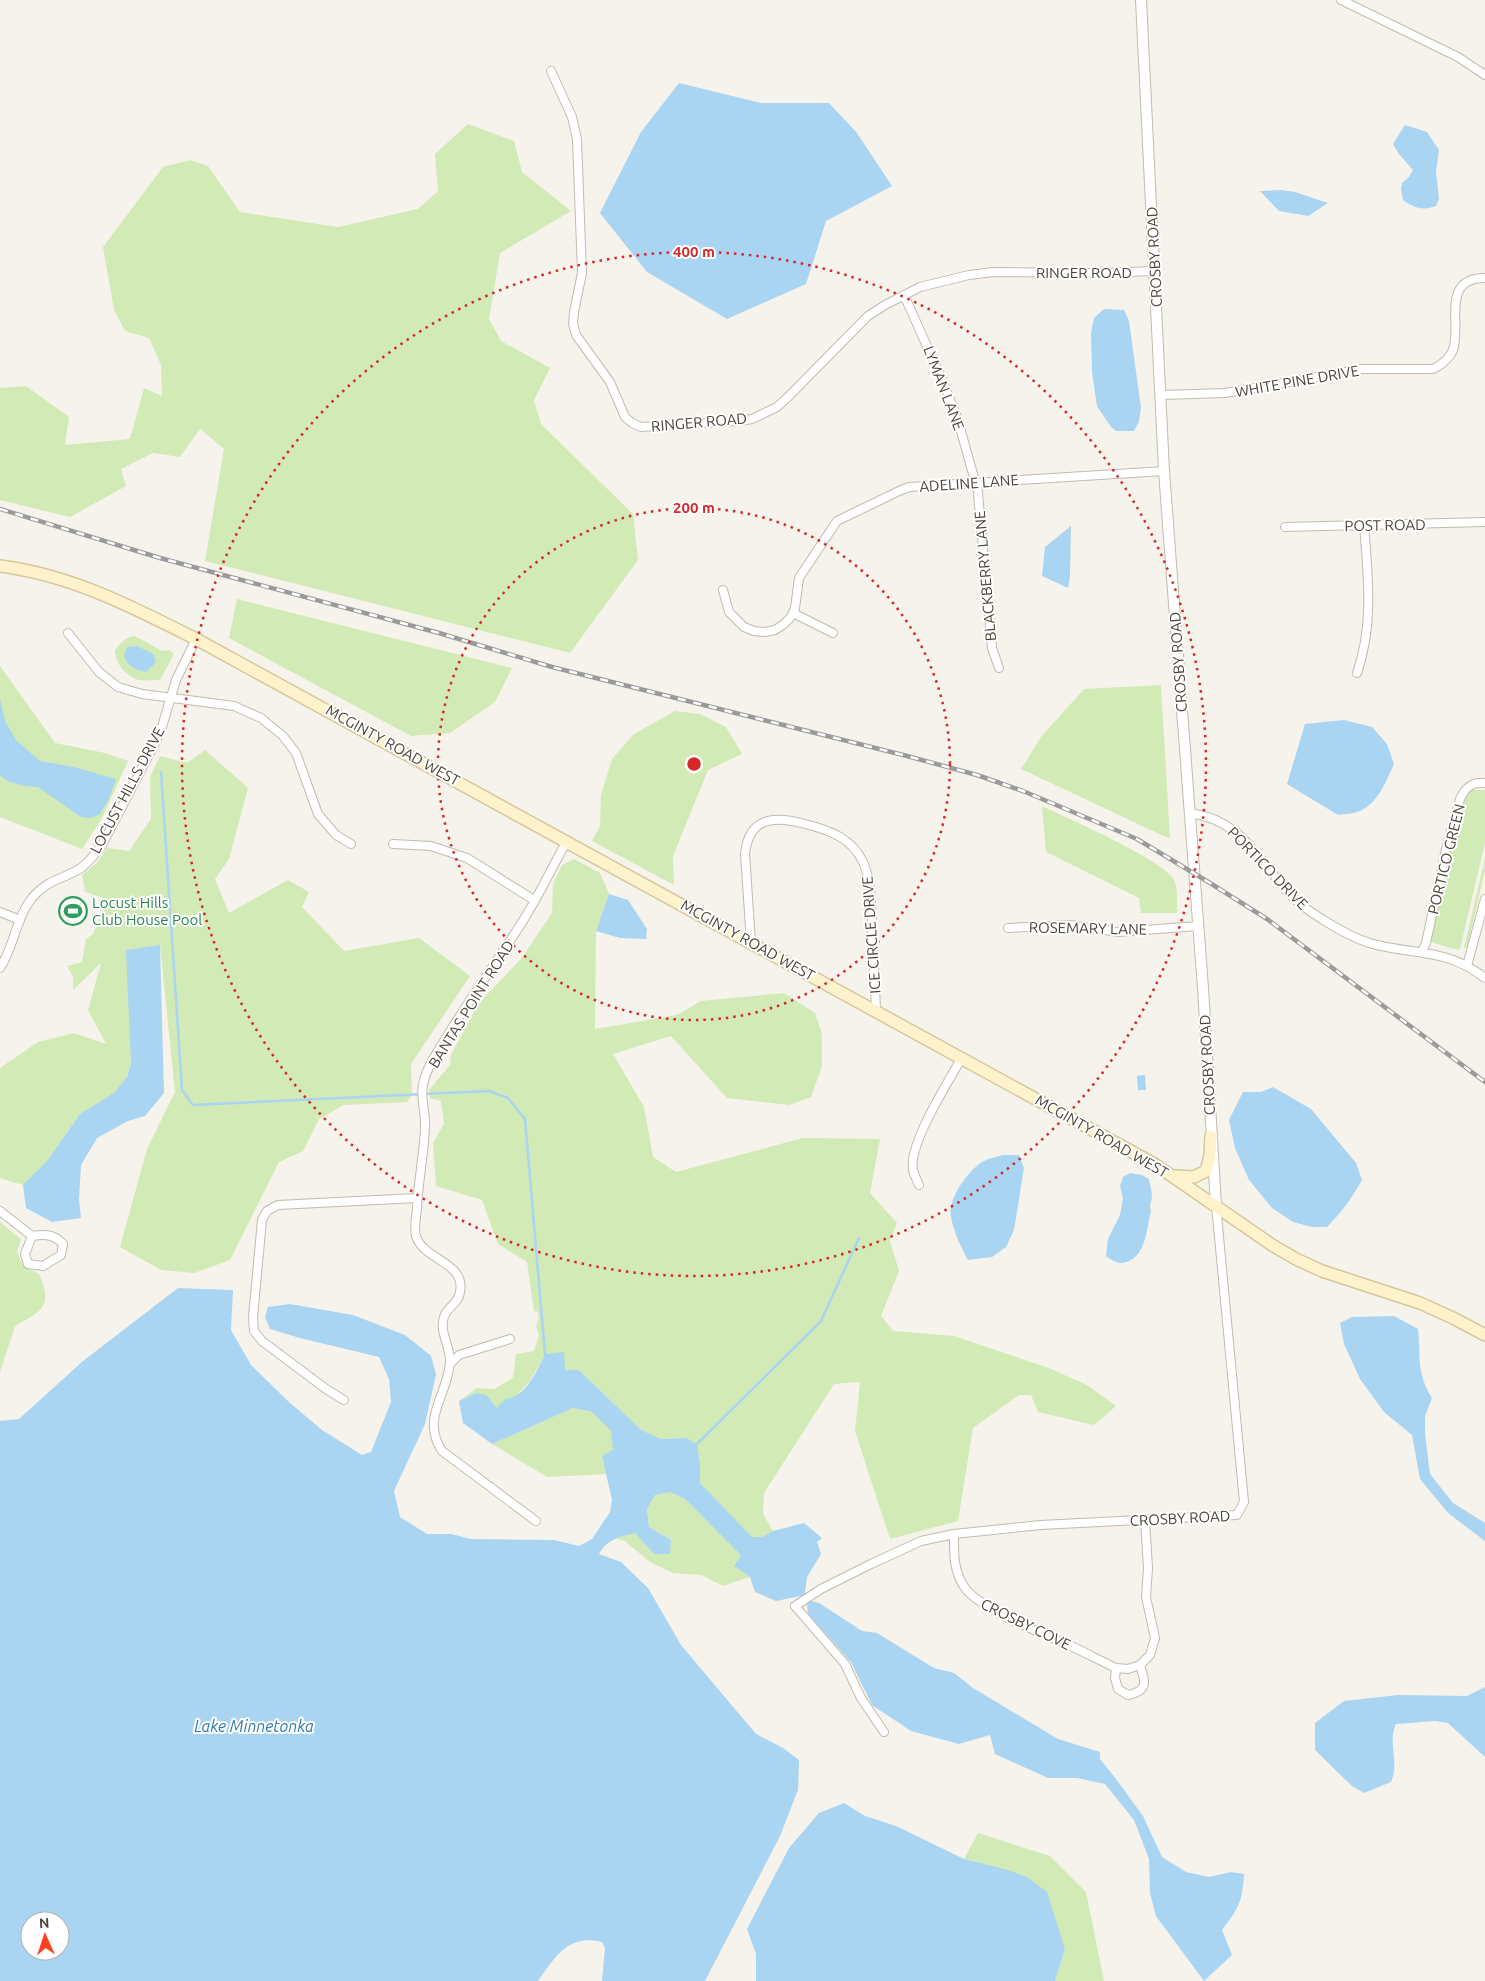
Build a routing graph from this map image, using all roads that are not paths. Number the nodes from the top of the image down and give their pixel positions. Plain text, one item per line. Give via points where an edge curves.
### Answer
1 (1141, 0) edge
2 (1341, 0) edge
3 (551, 71) dead end
4 (1485, 75) edge
5 (1154, 271) junction
6 (1485, 278) edge
7 (904, 295) junction
8 (1161, 395) junction
9 (1164, 471) junction
10 (977, 483) junction
11 (1485, 522) edge
12 (1364, 525) junction
13 (1285, 527) dead end
14 (0, 566) edge
15 (723, 590) dead end
16 (793, 613) junction
17 (68, 633) dead end
18 (833, 633) dead end
19 (196, 639) junction
20 (999, 668) dead end
21 (1357, 673) dead end
22 (172, 697) junction
23 (1485, 783) edge
24 (1189, 813) junction
25 (566, 841) junction
26 (351, 844) dead end
27 (393, 844) dead end
28 (1485, 899) edge
29 (534, 900) junction
30 (0, 912) edge
31 (20, 920) junction
32 (1198, 926) junction
33 (1008, 928) dead end
34 (751, 942) junction
35 (1422, 951) junction
36 (1467, 966) junction
37 (0, 968) edge
38 (1485, 978) edge
39 (876, 1010) junction
40 (962, 1057) junction
41 (1211, 1136) junction
42 (1171, 1175) junction
43 (919, 1184) dead end
44 (417, 1198) junction
45 (1216, 1205) junction
46 (0, 1211) edge
47 (32, 1236) junction
48 (1485, 1335) edge
49 (510, 1339) dead end
50 (450, 1364) junction
51 (344, 1400) dead end
52 (1145, 1520) junction
53 (536, 1521) dead end
54 (954, 1534) junction
55 (1140, 1665) junction
56 (1116, 1668) junction
57 (884, 1732) dead end

1 - 5 street, CROSBY ROAD
2 - 4 street via 1458,57
3 - 7 street, RINGER ROAD via 572,117 577,139 582,273 574,312 576,335 610,382 625,417 632,423 650,427 739,421 765,414 787,398 868,316
5 - 7 street, RINGER ROAD via 993,272 944,280
5 - 8 street, CROSBY ROAD
6 - 8 street, WHITE PINE DRIVE via 1477,278 1460,288 1456,297 1453,350 1441,365 1433,369 1362,369 1225,393
7 - 10 street, LYMAN LANE via 944,382
8 - 9 street, CROSBY ROAD
9 - 10 street, ADELINE LANE
9 - 24 street, CROSBY ROAD
10 - 16 street, ADELINE LANE via 909,487 837,521 799,578
10 - 20 street, BLACKBERRY LANE via 992,648
11 - 12 street, POST ROAD
12 - 13 street, POST ROAD
12 - 21 street via 1369,621
14 - 19 main road, MCGINTY ROAD WEST via 57,577 83,586 129,604
15 - 16 street via 729,612 744,627 754,631 774,630
16 - 18 street
17 - 22 street via 99,672 118,687 142,694
19 - 22 street, LOCUST HILLS DRIVE via 176,680
19 - 25 main road, MCGINTY ROAD WEST
22 - 26 street via 234,706 261,718 283,736 296,753 318,814 336,834
22 - 31 street, LOCUST HILLS DRIVE via 153,747 102,845 80,868 45,885 31,900
23 - 35 street, PORTICO GREEN via 1469,786 1460,799
24 - 32 street, CROSBY ROAD
24 - 35 street, PORTICO DRIVE via 1230,827 1295,900 1325,921 1377,945
25 - 29 street, BANTAS POINT ROAD
25 - 34 main road, MCGINTY ROAD WEST
27 - 29 street via 431,846 466,858
28 - 36 street
29 - 44 street, BANTAS POINT ROAD via 435,1056 422,1085 425,1126
30 - 31 street
31 - 37 street, LOCUST HILLS DRIVE
32 - 33 street, ROSEMARY LANE via 1118,932 1071,925
32 - 41 street, CROSBY ROAD
34 - 39 main road, MCGINTY ROAD WEST
34 - 39 street, ICE CIRCLE DRIVE via 746,843 751,834 757,826 776,818 833,832 855,848 868,873
35 - 36 street, PORTICO DRIVE
36 - 38 street, PORTICO DRIVE
39 - 40 main road, MCGINTY ROAD WEST
40 - 42 main road, MCGINTY ROAD WEST
40 - 43 street via 928,1117 915,1152 913,1169
41 - 42 main road via 1206,1171 1194,1177
41 - 45 street, CROSBY ROAD
42 - 45 main road, MCGINTY ROAD WEST
44 - 50 street, BANTAS POINT ROAD via 416,1235 420,1244 454,1270 460,1280 457,1301 444,1315 443,1323
44 - 51 street via 278,1205 267,1211 262,1220 254,1331 262,1341
45 - 48 main road, MCGINTY ROAD WEST via 1296,1259 1322,1271 1420,1303
45 - 52 street, CROSBY ROAD via 1244,1502 1237,1515
46 - 47 street
47 - 47 street via 25,1254 28,1264 43,1266 61,1255 63,1244 56,1236
49 - 50 street via 459,1356
50 - 53 street via 434,1417 436,1442 442,1451
52 - 54 street, CROSBY ROAD via 1041,1525
52 - 55 street via 1146,1597 1156,1638 1150,1655
54 - 56 street, CROSBY COVE via 957,1574 977,1601
54 - 57 street, CROSBY ROAD via 921,1541 795,1606 845,1664 861,1698
55 - 56 street
55 - 56 street via 1144,1686 1139,1693 1128,1695 1118,1689

